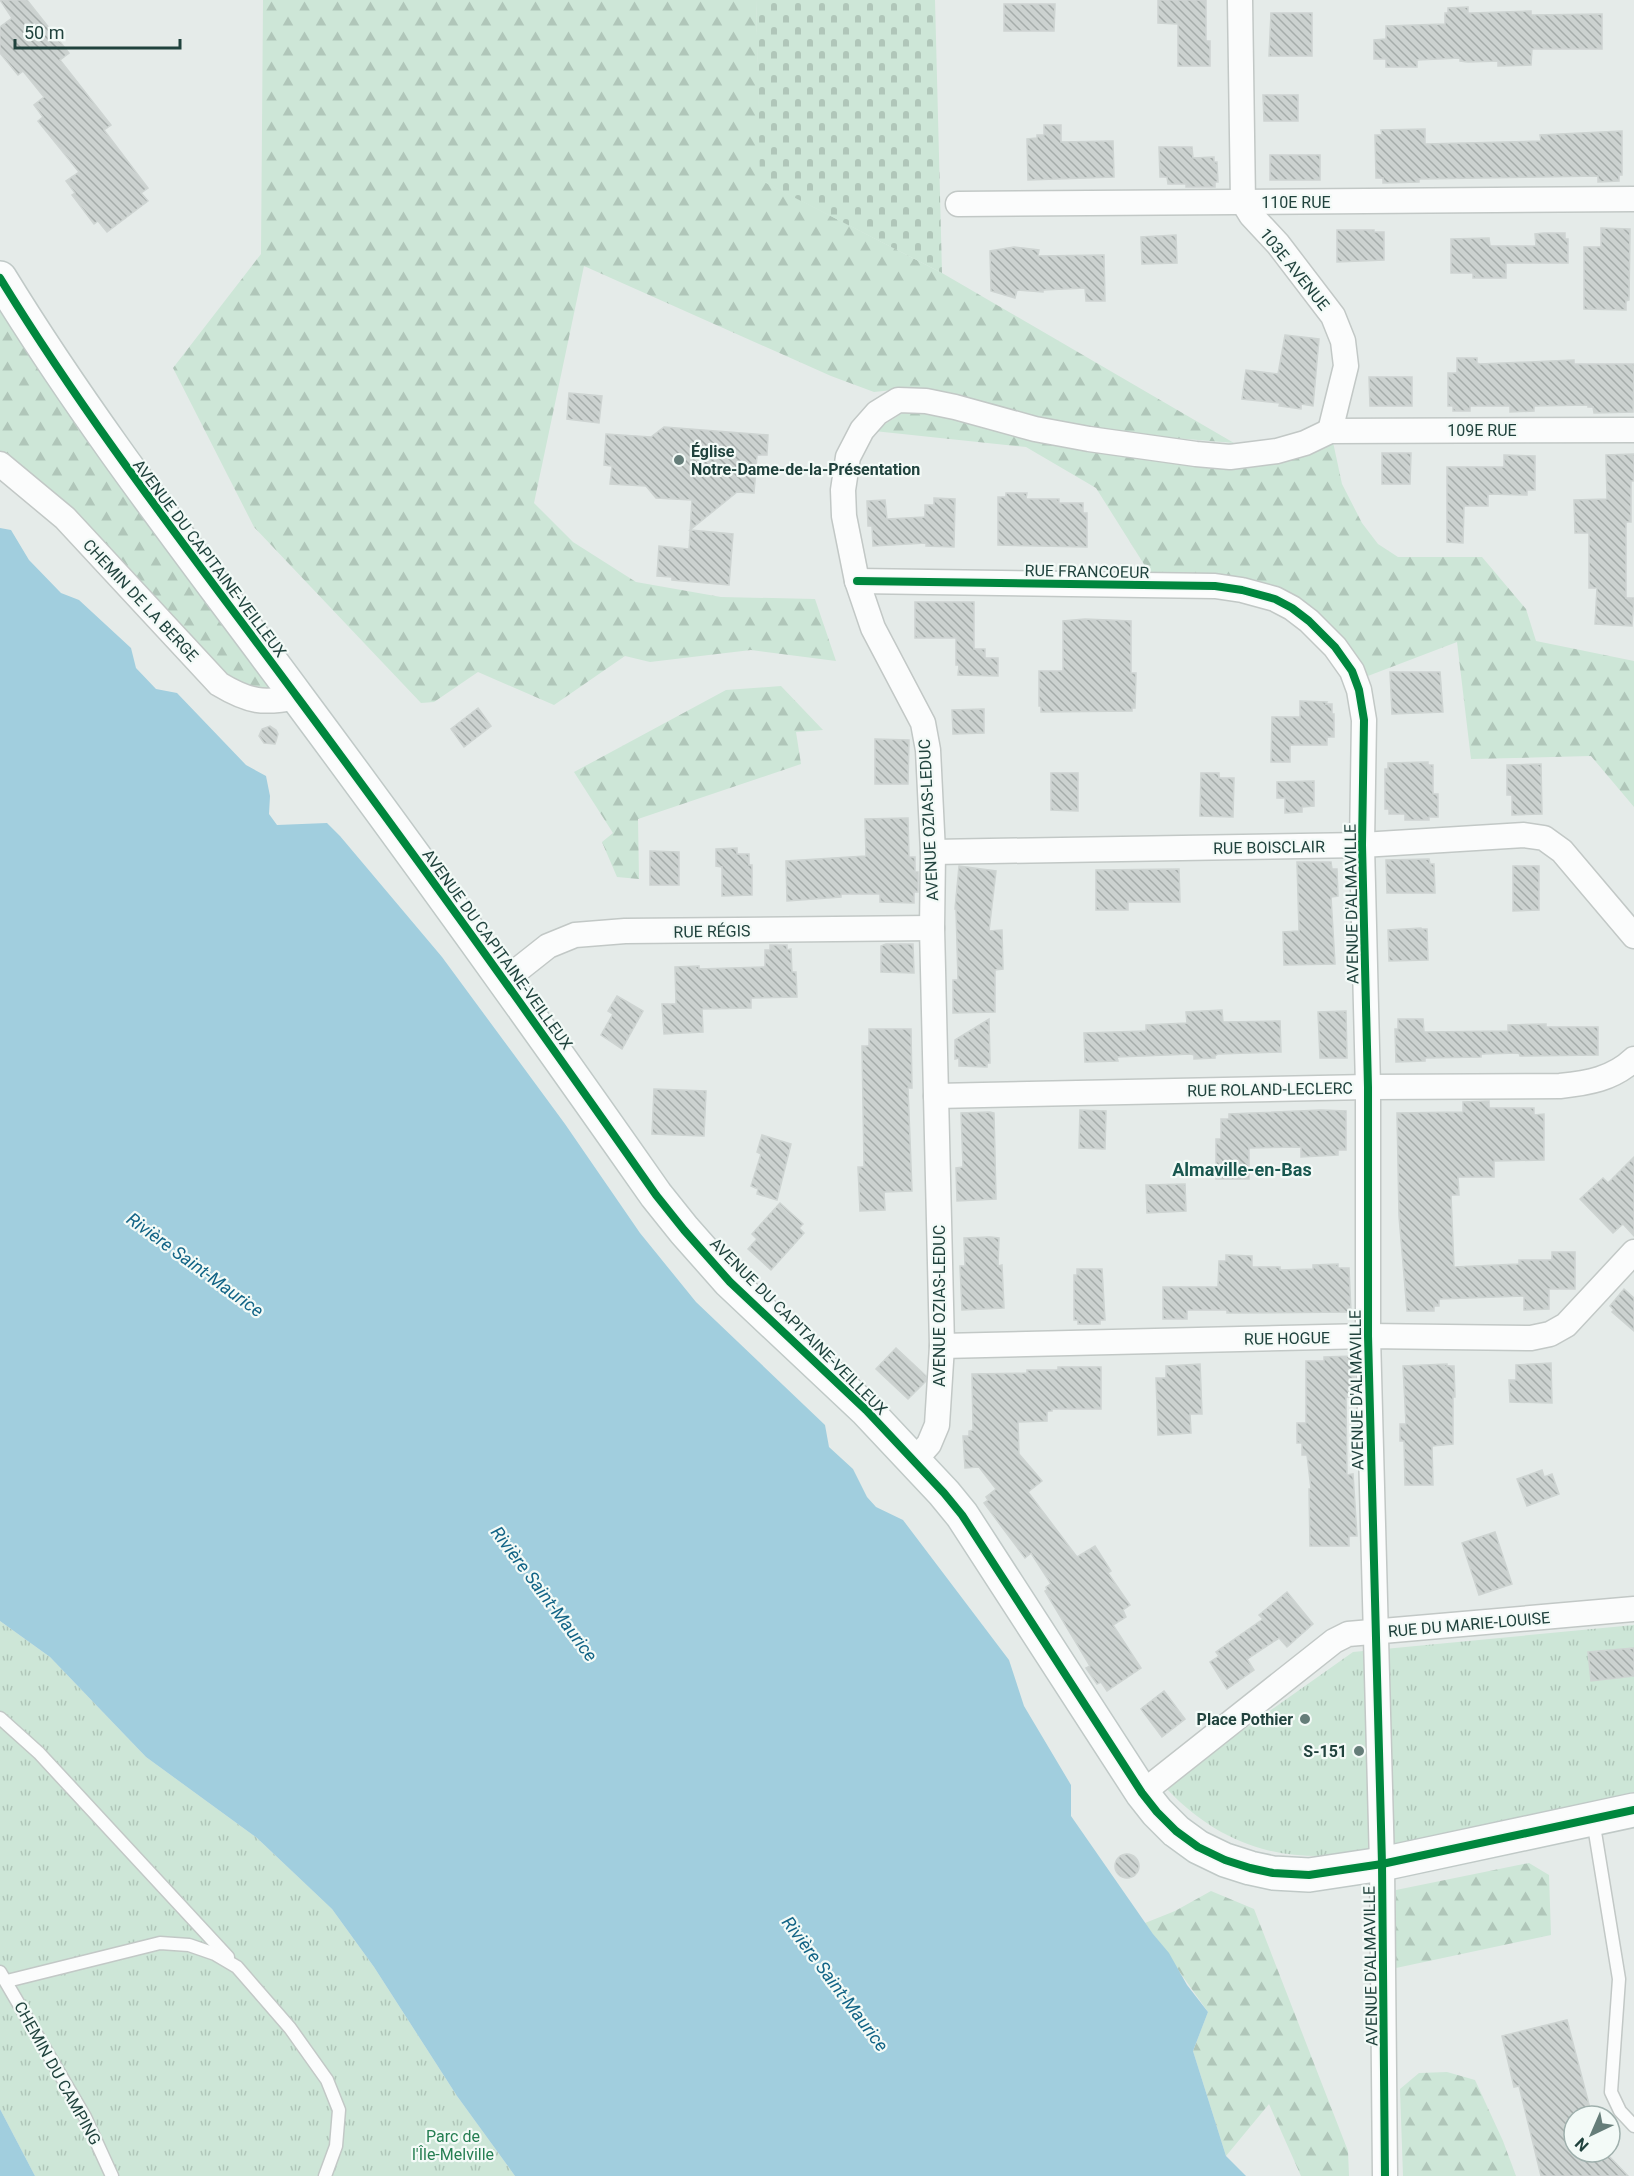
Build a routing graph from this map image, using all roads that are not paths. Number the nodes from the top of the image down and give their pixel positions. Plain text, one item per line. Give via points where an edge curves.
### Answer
1 (1240, 0) edge
2 (1634, 199) edge
3 (1243, 202) junction
4 (958, 204) dead end
5 (0, 278) edge
6 (1634, 430) edge
7 (1330, 431) junction
8 (0, 464) edge
9 (857, 581) junction
10 (1309, 621) joint
11 (297, 697) junction
12 (1362, 845) junction
13 (933, 852) junction
14 (932, 928) junction
15 (1634, 936) edge
16 (505, 980) junction
17 (1634, 1059) edge
18 (1368, 1087) junction
19 (936, 1096) junction
20 (1634, 1252) edge
21 (1368, 1336) junction
22 (942, 1346) junction
23 (914, 1461) junction
24 (1634, 1609) edge
25 (1376, 1632) junction
26 (0, 1718) edge
27 (1142, 1793) junction
28 (1634, 1810) edge
29 (1592, 1819) junction
30 (1382, 1864) junction
31 (237, 1967) junction
32 (3, 1976) edge
33 (1634, 2126) edge
34 (112, 2176) edge
35 (325, 2176) edge
36 (1385, 2176) edge

1 - 3 street
2 - 3 street, 110E RUE
3 - 4 street, 110E RUE
3 - 7 street, 103E AVENUE via 1333,316 1343,341 1346,366
5 - 11 street, AVENUE DU CAPITAINE-VEILLEUX via 108,442
6 - 7 street, 109E RUE
7 - 9 street, AVENUE OZIAS-LEDUC via 1277,451 1230,457 1035,429 955,407 898,400 877,413 848,456 844,516
8 - 11 street, CHEMIN DE LA BERGE via 65,518 219,684 256,702
9 - 10 street, RUE FRANCOEUR via 1215,586 1275,599
9 - 13 street, AVENUE OZIAS-LEDUC via 873,628 923,723
10 - 12 street, AVENUE D'ALMAVILLE via 1335,647 1352,671 1359,690 1364,720
11 - 16 street, AVENUE DU CAPITAINE-VEILLEUX
12 - 13 street, RUE BOISCLAIR
12 - 15 street, RUE BOISCLAIR via 1524,835 1544,838 1562,851
12 - 18 street, AVENUE D'ALMAVILLE
13 - 14 street, AVENUE OZIAS-LEDUC
14 - 16 street, RUE RÉGIS via 625,931 575,935 548,946
14 - 19 street, AVENUE OZIAS-LEDUC
16 - 23 street, AVENUE DU CAPITAINE-VEILLEUX via 684,1230 730,1282 866,1410
17 - 18 street, RUE ROLAND-LECLERC via 1611,1076 1560,1086
18 - 19 street, RUE ROLAND-LECLERC
18 - 21 street, AVENUE D'ALMAVILLE
19 - 22 street, AVENUE OZIAS-LEDUC
20 - 21 street, RUE HOGUE via 1566,1325 1550,1334 1531,1338
21 - 22 street, RUE HOGUE
21 - 25 street, AVENUE D'ALMAVILLE
22 - 23 street, AVENUE OZIAS-LEDUC via 937,1425 929,1444
23 - 27 street, AVENUE DU CAPITAINE-VEILLEUX via 962,1515
24 - 25 street, RUE DU MARIE-LOUISE
25 - 27 street, RUE DU MARIE-LOUISE via 1348,1634 1334,1641
25 - 30 street, AVENUE D'ALMAVILLE
26 - 31 lane via 39,1753
27 - 30 street, AVENUE DU CAPITAINE-VEILLEUX via 1176,1832 1197,1847 1250,1869 1309,1875
28 - 29 street, AVENUE DU CAPITAINE-VEILLEUX
29 - 30 street, AVENUE DU CAPITAINE-VEILLEUX
29 - 33 lane via 1619,1979 1611,2092 1620,2111
30 - 36 street, AVENUE D'ALMAVILLE
31 - 32 lane via 216,1954 189,1945 160,1942
31 - 35 lane via 290,2028 327,2080 339,2109 336,2146
32 - 34 lane, CHEMIN DU CAMPING via 85,2117

